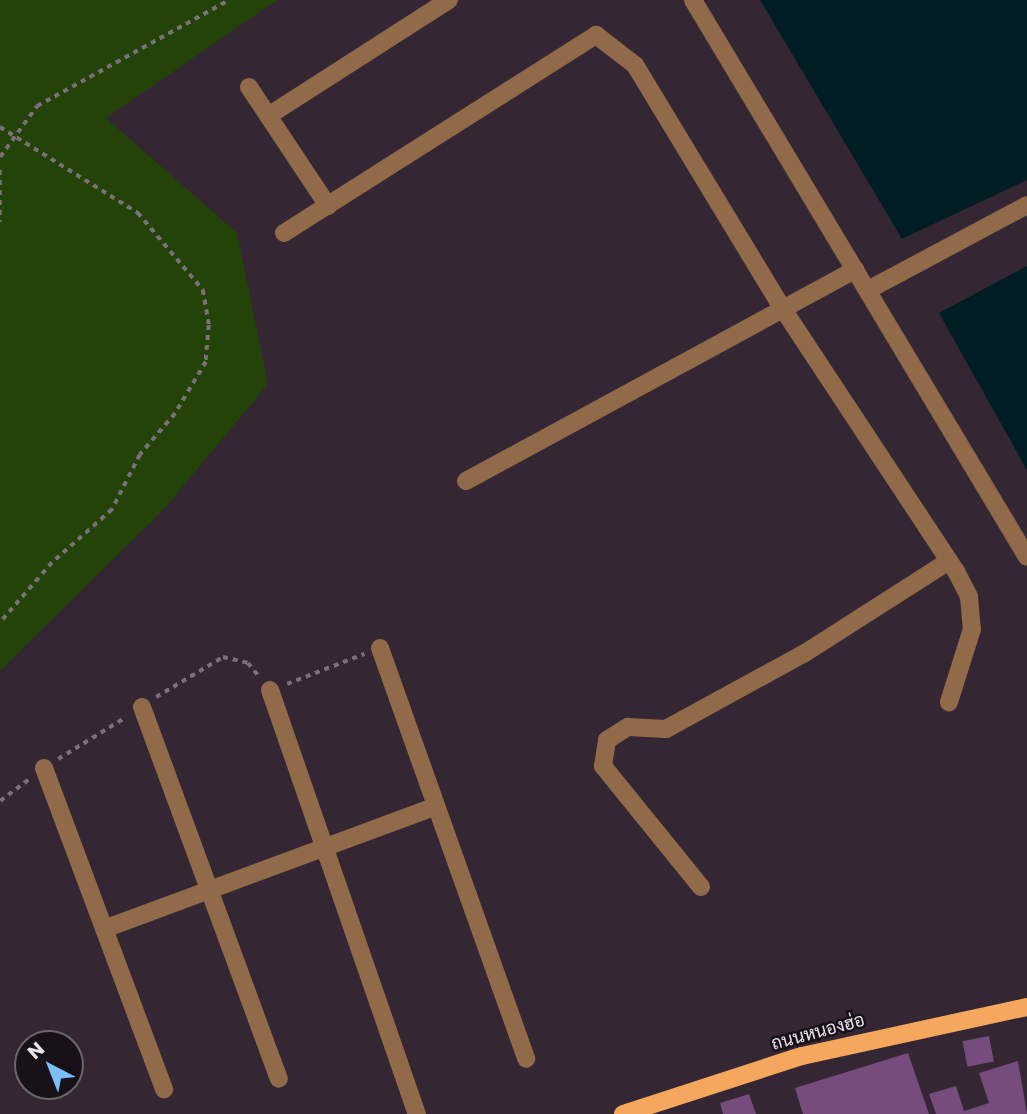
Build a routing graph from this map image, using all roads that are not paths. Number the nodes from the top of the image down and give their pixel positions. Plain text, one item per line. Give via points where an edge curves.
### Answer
1 (449, 0) edge
2 (693, 0) edge
3 (249, 87) dead end
4 (268, 116) junction
5 (1027, 205) edge
6 (327, 206) junction
7 (285, 233) dead end
8 (855, 270) junction
9 (868, 290) junction
10 (783, 309) junction
11 (467, 481) dead end
12 (1027, 557) edge
13 (949, 561) junction
14 (380, 648) road end
15 (270, 690) road end
16 (949, 702) dead end
17 (142, 707) road end
18 (44, 768) road end
19 (436, 807) junction
20 (325, 848) junction
21 (701, 887) dead end
22 (209, 890) junction
23 (104, 929) junction
24 (1027, 1007) edge
25 (526, 1059) dead end
26 (279, 1079) dead end
27 (164, 1089) dead end
28 (417, 1114) edge
29 (623, 1114) edge

1 - 4 street
2 - 8 street
3 - 4 street
4 - 6 street
5 - 9 street
6 - 7 street
6 - 10 street via 596,35 635,65
8 - 9 street
8 - 10 street
9 - 12 street
10 - 11 street
10 - 13 street
13 - 16 street via 970,597 972,629
13 - 21 street via 805,653 666,729 628,727 607,740 603,766
14 - 19 street
15 - 20 street
17 - 22 street
18 - 23 street
19 - 20 street
19 - 25 street
20 - 22 street
20 - 28 street
22 - 23 street
22 - 26 street
23 - 27 street
24 - 29 main road, ถนนหนองฮ่อ via 802,1056

